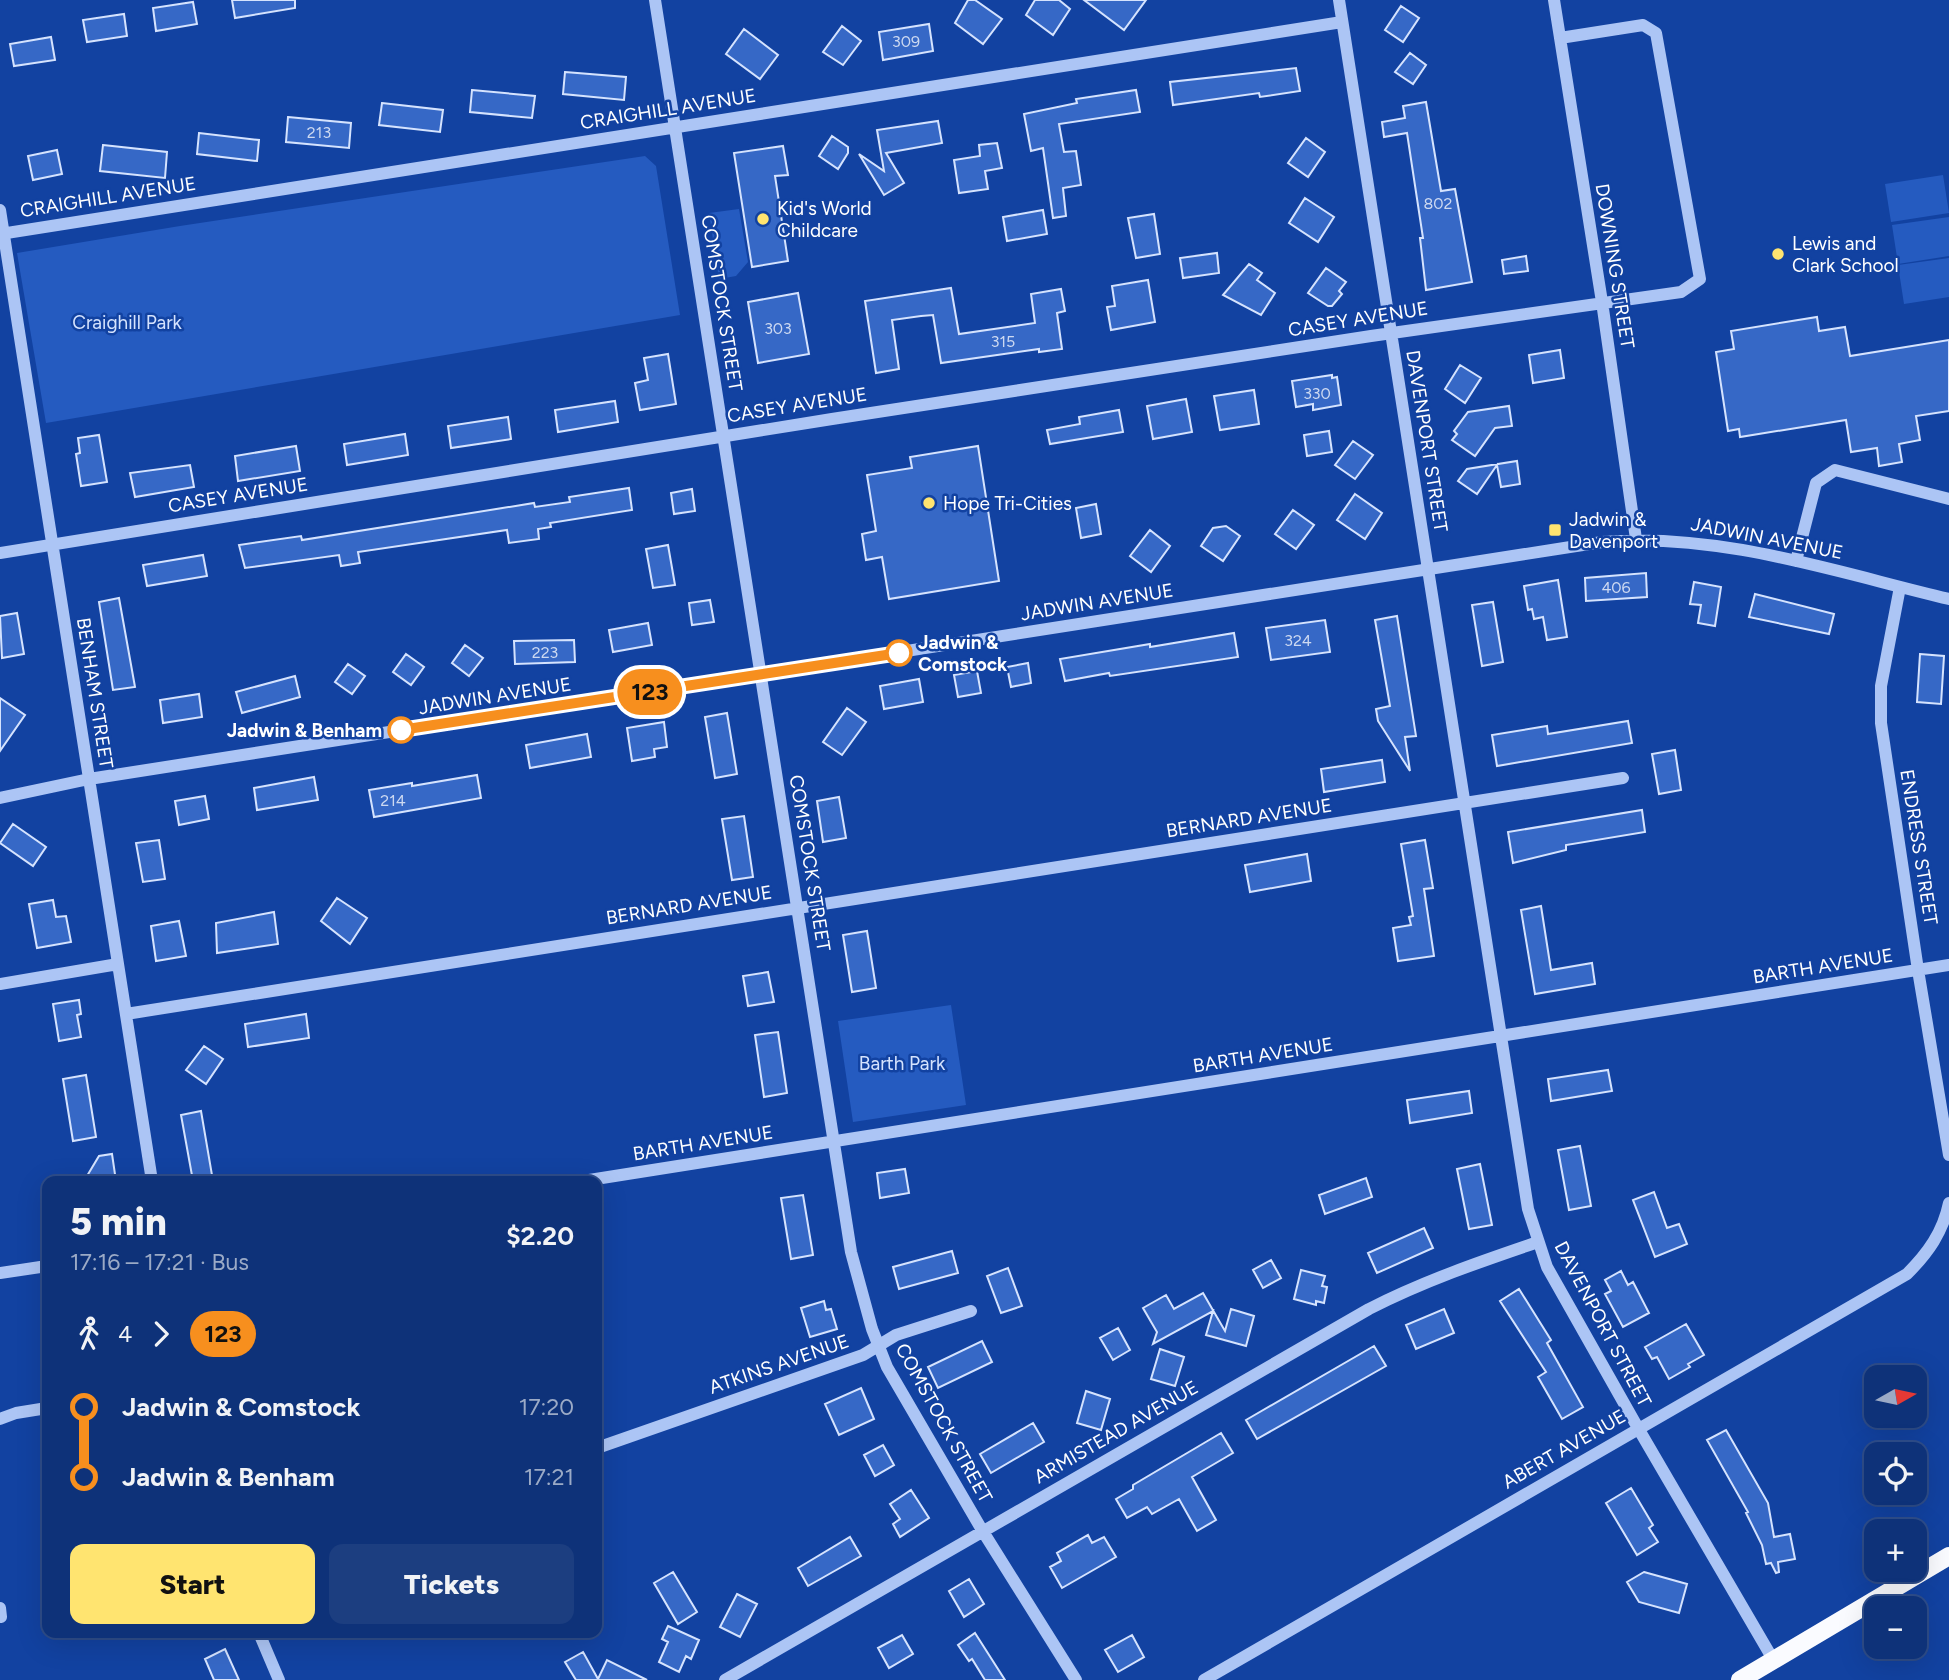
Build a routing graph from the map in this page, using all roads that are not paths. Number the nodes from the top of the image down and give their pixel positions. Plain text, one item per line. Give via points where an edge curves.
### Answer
1 (655, 0) edge
2 (1339, 0) edge
3 (1554, 0) edge
4 (1342, 22) junction
5 (1560, 38) junction
6 (675, 127) junction
7 (0, 210) edge
8 (2, 234) edge
9 (1602, 302) junction
10 (1390, 333) junction
11 (724, 436) junction
12 (1949, 499) edge
13 (1636, 539) junction
14 (53, 545) junction
15 (0, 553) edge
16 (1796, 561) junction
17 (1428, 570) junction
18 (1900, 587) junction
19 (1949, 598) edge
20 (761, 674) junction
21 (1623, 778) dead end
22 (89, 779) junction
23 (0, 798) edge
24 (1466, 804) junction
25 (798, 907) junction
26 (118, 964) junction
27 (1949, 965) edge
28 (1918, 970) junction
29 (0, 984) edge
30 (126, 1014) junction
31 (1502, 1037) junction
32 (835, 1141) junction
33 (1949, 1155) edge
34 (151, 1176) edge
35 (602, 1178) edge
36 (1949, 1203) edge
37 (1538, 1242) junction
38 (42, 1267) edge
39 (0, 1273) edge
40 (971, 1311) dead end
41 (879, 1346) junction
42 (42, 1409) edge
43 (0, 1419) edge
44 (1638, 1428) junction
45 (602, 1446) edge
46 (982, 1531) junction
47 (1949, 1556) edge
48 (261, 1638) edge
49 (1774, 1661) junction
50 (279, 1680) edge
51 (726, 1680) edge
52 (1076, 1680) edge
53 (1204, 1680) edge
54 (1740, 1680) edge

1 - 6 street, COMSTOCK STREET
2 - 4 street, DAVENPORT STREET
3 - 5 street, DOWNING STREET
4 - 6 street, CRAIGHILL AVENUE
4 - 10 street, DAVENPORT STREET
5 - 9 street, DOWNING STREET
5 - 9 street, CASEY AVENUE via 1643,25 1656,33 1700,279 1681,292
6 - 8 street, CRAIGHILL AVENUE
6 - 11 street, COMSTOCK STREET
7 - 8 street, BENHAM STREET
8 - 14 street, BENHAM STREET
9 - 10 street, CASEY AVENUE
9 - 13 street, DOWNING STREET
10 - 11 street, CASEY AVENUE
10 - 17 street, DAVENPORT STREET
11 - 14 street, CASEY AVENUE
11 - 20 street, COMSTOCK STREET
12 - 16 street via 1835,470 1816,483
13 - 16 street, JADWIN AVENUE via 1680,541
13 - 17 street, JADWIN AVENUE
14 - 15 street, CASEY AVENUE
14 - 22 street, BENHAM STREET
16 - 18 street, JADWIN AVENUE
17 - 20 street, JADWIN AVENUE
17 - 24 street, DAVENPORT STREET
18 - 19 street, JADWIN AVENUE
18 - 28 street, ENDRESS STREET via 1880,705
20 - 22 street, JADWIN AVENUE
20 - 25 street, COMSTOCK STREET
21 - 24 street
22 - 23 street, JADWIN AVENUE
22 - 26 street, BENHAM STREET
24 - 25 street, BERNARD AVENUE
24 - 31 street, DAVENPORT STREET
25 - 30 street, BERNARD AVENUE
25 - 32 street, COMSTOCK STREET
26 - 29 street
26 - 30 street, BENHAM STREET
27 - 28 street, BARTH AVENUE
28 - 31 street, BARTH AVENUE
28 - 33 street, ENDRESS STREET
30 - 34 street, BENHAM STREET
31 - 32 street, BARTH AVENUE
31 - 37 street, DAVENPORT STREET via 1528,1209
32 - 35 street, BARTH AVENUE
32 - 41 street, COMSTOCK STREET via 851,1252
36 - 44 street, ABERT AVENUE via 1932,1247 1907,1274
37 - 44 street, DAVENPORT STREET via 1547,1267
37 - 46 street, ARMISTEAD AVENUE via 1473,1263 1369,1309
38 - 39 street
40 - 41 street, ATKINS AVENUE via 896,1335
41 - 45 street, ATKINS AVENUE
41 - 46 street, COMSTOCK STREET
42 - 43 street
44 - 49 street, DAVENPORT STREET
44 - 53 street, ABERT AVENUE
46 - 51 street, ARMISTEAD AVENUE
46 - 52 street, COMSTOCK STREET
47 - 49 main road
48 - 50 street
49 - 54 main road

